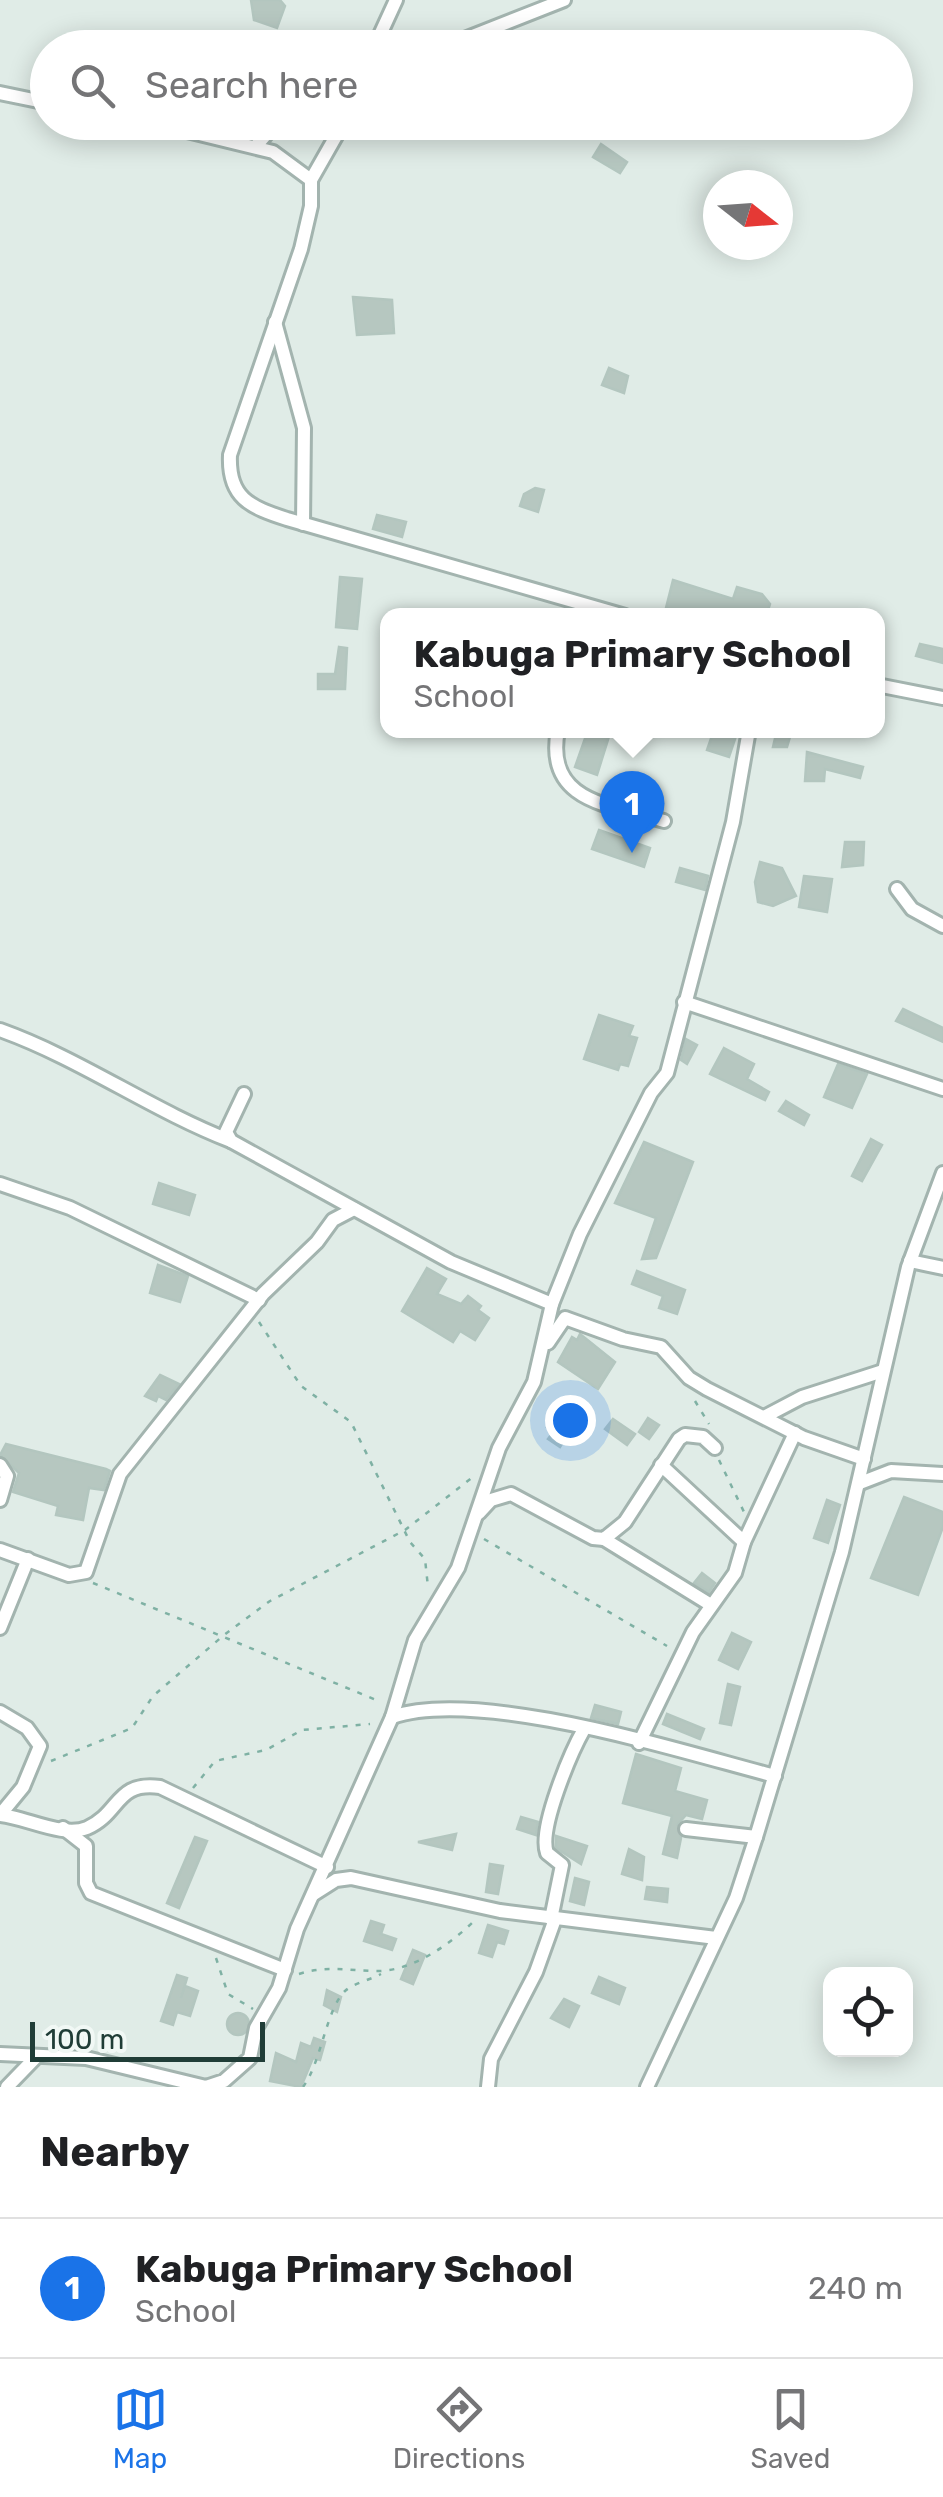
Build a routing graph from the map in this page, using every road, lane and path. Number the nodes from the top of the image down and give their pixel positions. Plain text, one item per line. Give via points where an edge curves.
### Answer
1 (396, 0) edge
2 (564, 0) edge
3 (382, 30) edge
4 (488, 30) edge
5 (0, 93) edge
6 (30, 99) edge
7 (226, 140) edge
8 (261, 140) edge
9 (333, 140) edge
10 (255, 147) junction
11 (310, 180) junction
12 (275, 320) junction
13 (303, 524) junction
14 (587, 608) edge
15 (885, 687) edge
16 (943, 698) edge
17 (557, 738) edge
18 (747, 738) edge
19 (664, 821) dead end
20 (897, 890) dead end
21 (943, 926) edge
22 (684, 1002) junction
23 (0, 1030) edge
24 (943, 1089) edge
25 (244, 1094) dead end
26 (231, 1141) junction
27 (942, 1175) edge
28 (0, 1184) edge
29 (354, 1210) junction
30 (910, 1261) junction
31 (943, 1268) edge
32 (255, 1303) junction
33 (552, 1304) junction
34 (544, 1350) junction
35 (883, 1371) junction
36 (695, 1400) dead end
37 (764, 1417) junction
38 (795, 1433) junction
39 (715, 1448) junction
40 (497, 1454) junction
41 (864, 1459) junction
42 (0, 1465) edge
43 (661, 1465) junction
44 (941, 1473) edge
45 (860, 1483) junction
46 (0, 1500) edge
47 (476, 1516) junction
48 (752, 1526) junction
49 (405, 1530) junction
50 (471, 1532) junction
51 (604, 1539) junction
52 (744, 1542) junction
53 (0, 1550) edge
54 (28, 1559) junction
55 (77, 1576) junction
56 (711, 1605) junction
57 (431, 1612) junction
58 (0, 1628) edge
59 (224, 1635) junction
60 (681, 1655) junction
61 (0, 1712) edge
62 (392, 1716) junction
63 (584, 1729) junction
64 (640, 1743) junction
65 (32, 1770) junction
66 (775, 1776) junction
67 (178, 1795) junction
68 (0, 1815) edge
69 (63, 1828) junction
70 (686, 1829) dead end
71 (756, 1838) junction
72 (328, 1867) junction
73 (314, 1894) junction
74 (487, 1908) junction
75 (553, 1919) junction
76 (716, 1938) junction
77 (216, 1941) junction
78 (285, 1970) junction
79 (387, 1970) junction
80 (279, 1988) junction
81 (262, 2015) junction
82 (0, 2054) edge
83 (36, 2056) junction
84 (164, 2081) edge
85 (7, 2087) edge
86 (206, 2087) edge
87 (303, 2087) edge
88 (488, 2087) edge
89 (646, 2087) edge

1 - 3 street
2 - 4 street
5 - 6 street
7 - 10 street
8 - 10 street
9 - 11 street
10 - 11 street
11 - 12 street via 301,249
12 - 13 street via 304,428
12 - 13 street via 230,472 242,500
13 - 14 street
15 - 16 street
17 - 19 street via 559,772 572,792
18 - 22 street via 733,822
20 - 21 street via 912,909
22 - 24 street
22 - 33 street via 666,1073 589,1214
23 - 26 street via 42,1045 169,1117
25 - 26 street via 229,1121
26 - 29 street
27 - 30 street
28 - 32 street via 70,1208
29 - 32 street via 333,1220
29 - 33 street via 451,1262
30 - 31 street
30 - 35 street
32 - 49 path via 269,1343 301,1386 350,1422
32 - 55 street via 120,1474 86,1572
33 - 34 street
34 - 37 street via 565,1318 660,1346 689,1378
34 - 40 street
35 - 37 street
35 - 41 street
36 - 39 path
37 - 38 street
38 - 41 street
38 - 48 street
39 - 43 street via 684,1435
39 - 48 path
40 - 47 street
40 - 49 path
41 - 45 street
42 - 46 street via 7,1476
43 - 51 street via 625,1522
43 - 52 street
44 - 45 street via 891,1471
45 - 66 street
47 - 50 street
47 - 51 street via 491,1500 510,1494
48 - 52 street
49 - 57 path via 424,1559
49 - 59 path via 270,1601
50 - 57 street
50 - 60 path
51 - 56 street
52 - 56 street via 735,1573
53 - 54 street
54 - 55 street
54 - 58 street
55 - 59 path
56 - 60 street
57 - 62 street
59 - 62 path
59 - 65 path via 153,1696 132,1728
60 - 64 street
61 - 65 street via 37,1738 39,1758
62 - 63 street via 429,1708
62 - 67 path via 302,1730 266,1750 215,1762
62 - 72 street
63 - 64 street
63 - 75 street via 546,1834 547,1854 562,1865
64 - 66 street
65 - 68 street
66 - 71 street
67 - 69 street via 139,1785 86,1828
67 - 72 street
68 - 69 street
69 - 77 street via 86,1846 91,1893
70 - 71 street
71 - 76 street
72 - 73 street
73 - 74 street via 351,1878
73 - 78 street
74 - 75 street
74 - 79 path via 441,1947
75 - 76 street
75 - 88 street via 536,1972 491,2059
76 - 89 street
77 - 78 street
77 - 81 path via 226,1990
78 - 80 street
79 - 80 path via 313,1970
79 - 87 path via 340,1997 320,2060
80 - 81 street
81 - 86 street via 247,2062
82 - 83 street
83 - 84 street via 86,2058
83 - 85 street
84 - 86 street

